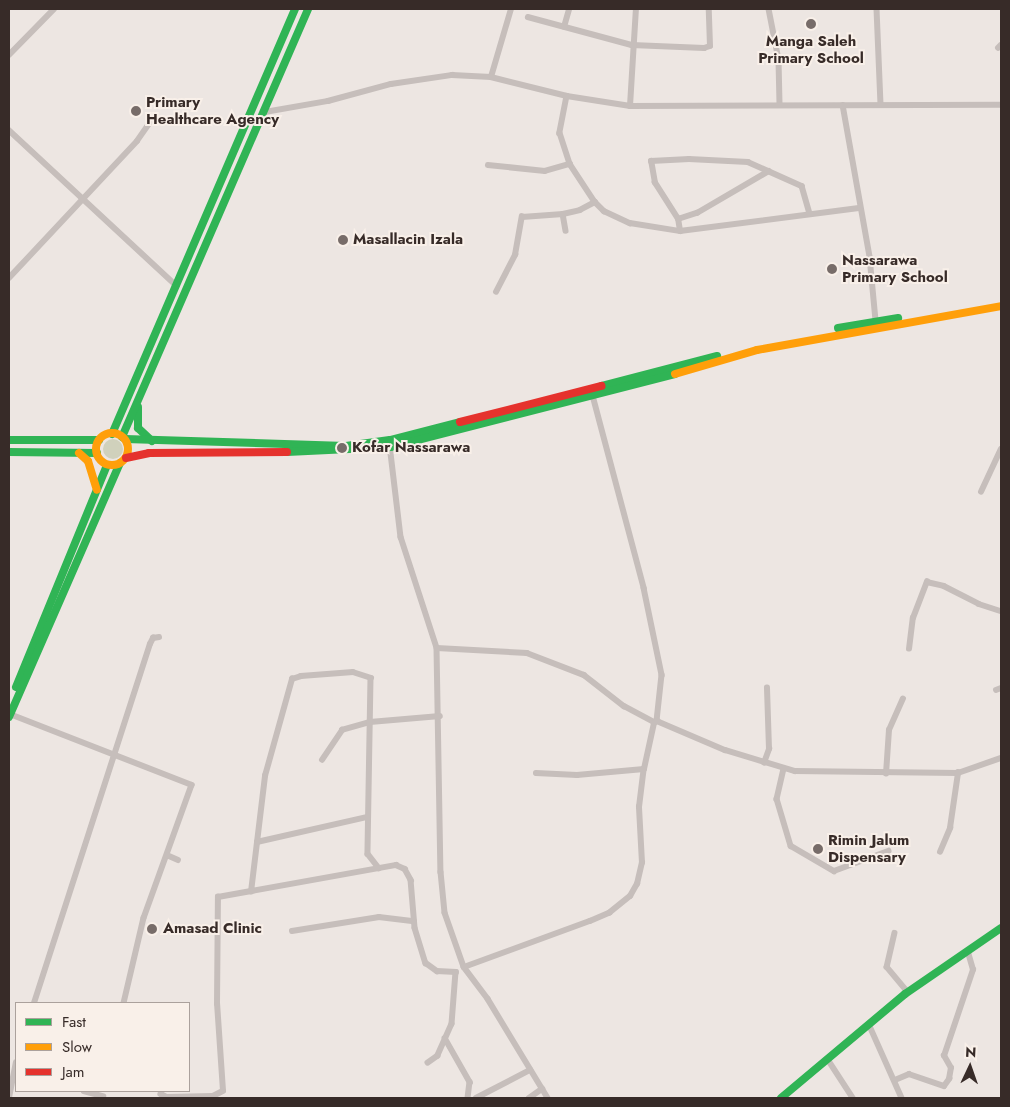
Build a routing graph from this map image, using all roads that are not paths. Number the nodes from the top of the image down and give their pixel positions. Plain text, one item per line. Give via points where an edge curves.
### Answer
1 (54, 9) edge
2 (295, 9) edge
3 (308, 9) edge
4 (511, 9) edge
5 (569, 9) edge
6 (636, 9) edge
7 (709, 9) edge
8 (770, 9) edge
9 (876, 9) edge
10 (528, 17) dead end
11 (564, 27) junction
12 (632, 45) junction
13 (9, 55) edge
14 (491, 77) junction
15 (567, 96) junction
16 (780, 105) junction
17 (843, 105) junction
18 (881, 105) junction
19 (1001, 105) edge
20 (630, 106) junction
21 (265, 112) junction
22 (153, 118) dead end
23 (9, 130) edge
24 (570, 164) junction
25 (488, 165) dead end
26 (770, 171) junction
27 (85, 198) junction
28 (595, 202) junction
29 (859, 208) junction
30 (563, 214) junction
31 (810, 214) junction
32 (678, 219) junction
33 (566, 231) dead end
34 (680, 231) junction
35 (9, 278) edge
36 (177, 286) junction
37 (496, 292) dead end
38 (1001, 304) edge
39 (876, 321) junction
40 (592, 393) junction
41 (139, 402) junction
42 (112, 434) junction
43 (123, 438) junction
44 (9, 440) edge
45 (99, 440) junction
46 (154, 442) junction
47 (390, 444) junction
48 (1001, 449) edge
49 (9, 452) edge
50 (77, 452) junction
51 (97, 453) junction
52 (123, 461) junction
53 (107, 465) junction
54 (97, 490) junction
55 (980, 492) dead end
56 (1001, 611) edge
57 (159, 638) dead end
58 (437, 648) junction
59 (909, 649) dead end
60 (768, 688) dead end
61 (903, 699) dead end
62 (9, 712) edge
63 (440, 716) junction
64 (370, 722) junction
65 (655, 722) junction
66 (115, 753) junction
67 (1001, 758) edge
68 (322, 760) dead end
69 (764, 763) junction
70 (644, 768) junction
71 (784, 769) junction
72 (536, 773) dead end
73 (958, 773) junction
74 (886, 774) junction
75 (367, 817) junction
76 (256, 842) junction
77 (888, 851) dead end
78 (940, 852) dead end
79 (166, 855) junction
80 (178, 860) dead end
81 (379, 868) junction
82 (251, 892) junction
83 (414, 921) junction
84 (1001, 928) edge
85 (292, 931) dead end
86 (896, 933) dead end
87 (968, 952) junction
88 (464, 967) junction
89 (908, 992) junction
90 (34, 1002) edge
91 (124, 1002) edge
92 (869, 1024) junction
93 (445, 1038) junction
94 (829, 1061) junction
95 (428, 1063) dead end
96 (530, 1070) junction
97 (15, 1073) edge
98 (895, 1080) junction
99 (542, 1089) junction
100 (89, 1092) edge
101 (162, 1092) edge
102 (103, 1095) edge
103 (9, 1098) edge
104 (468, 1098) edge
105 (476, 1098) edge
106 (529, 1098) edge
107 (548, 1098) edge
108 (783, 1098) edge
109 (853, 1098) edge
110 (902, 1098) edge

1 - 13 street
2 - 36 street
3 - 21 street
4 - 14 street
5 - 11 street
6 - 12 street
7 - 12 street via 710,46 706,48
8 - 16 street via 778,60
9 - 18 street
10 - 11 street
11 - 12 street
12 - 20 street
14 - 15 street
14 - 21 street via 452,75 391,84
15 - 20 street
15 - 24 street via 560,133
16 - 17 street
16 - 20 street
17 - 18 street
17 - 29 street
18 - 19 street
21 - 41 street
22 - 27 street via 137,141
23 - 27 street
24 - 25 street via 545,171
24 - 28 street
26 - 31 street via 802,186
26 - 32 street via 697,213
26 - 32 street via 740,160 651,162 654,183
27 - 35 street
27 - 36 street via 146,261
28 - 30 street
28 - 34 street via 604,211 630,223
29 - 31 street
29 - 39 street via 870,257
30 - 33 street
30 - 37 street via 522,217 515,255
31 - 34 street
32 - 34 street
36 - 42 street
38 - 39 street
38 - 40 street via 757,350
39 - 40 street via 756,345
40 - 47 street
40 - 65 street via 644,588 662,675
41 - 43 street
41 - 46 street via 138,428
42 - 43 street
42 - 45 street
43 - 46 street
43 - 52 street via 128,448
44 - 45 street
45 - 51 street
46 - 47 street
47 - 52 street via 346,451 149,453
47 - 58 street via 401,537
48 - 55 street
49 - 50 street
50 - 51 street
50 - 54 street via 88,461
51 - 53 street
52 - 53 street
52 - 62 street
53 - 54 street
54 - 62 street
56 - 59 street via 927,582 913,618
57 - 66 street via 153,638 150,644
58 - 63 street
58 - 65 street via 527,654 584,676 624,706
60 - 69 street via 769,749
61 - 74 street via 889,730
62 - 66 street
63 - 64 street
63 - 88 street via 443,897 451,937
64 - 68 street via 342,730
64 - 75 street
64 - 76 street via 371,678 353,672 292,679 265,776
65 - 69 street
65 - 70 street
66 - 79 street via 192,785
66 - 90 street
67 - 73 street
69 - 71 street
70 - 72 street via 577,775
70 - 88 street via 640,808 642,863 630,896 610,913 596,919
71 - 74 street
71 - 77 street via 777,799 787,837 797,851 834,871
73 - 74 street
73 - 78 street via 950,828
75 - 76 street
75 - 81 street via 368,854
76 - 82 street
79 - 80 street
79 - 91 street via 144,918
81 - 82 street
81 - 83 street via 396,865 405,869 411,880
82 - 101 street via 218,897 217,1004 223,1091 213,1096 167,1097
83 - 85 street via 378,917
83 - 93 street via 426,963 437,971 456,972 452,1024
84 - 87 street
86 - 89 street via 888,966
87 - 89 street
87 - 98 street via 973,970 944,1056 951,1068 950,1079 944,1086 909,1074
88 - 96 street via 488,999
89 - 92 street
92 - 94 street
92 - 98 street
93 - 95 street via 438,1056
93 - 104 street via 470,1082
94 - 108 street
94 - 109 street
96 - 99 street
96 - 105 street
97 - 103 street
98 - 110 street
99 - 106 street
99 - 107 street
100 - 102 street

